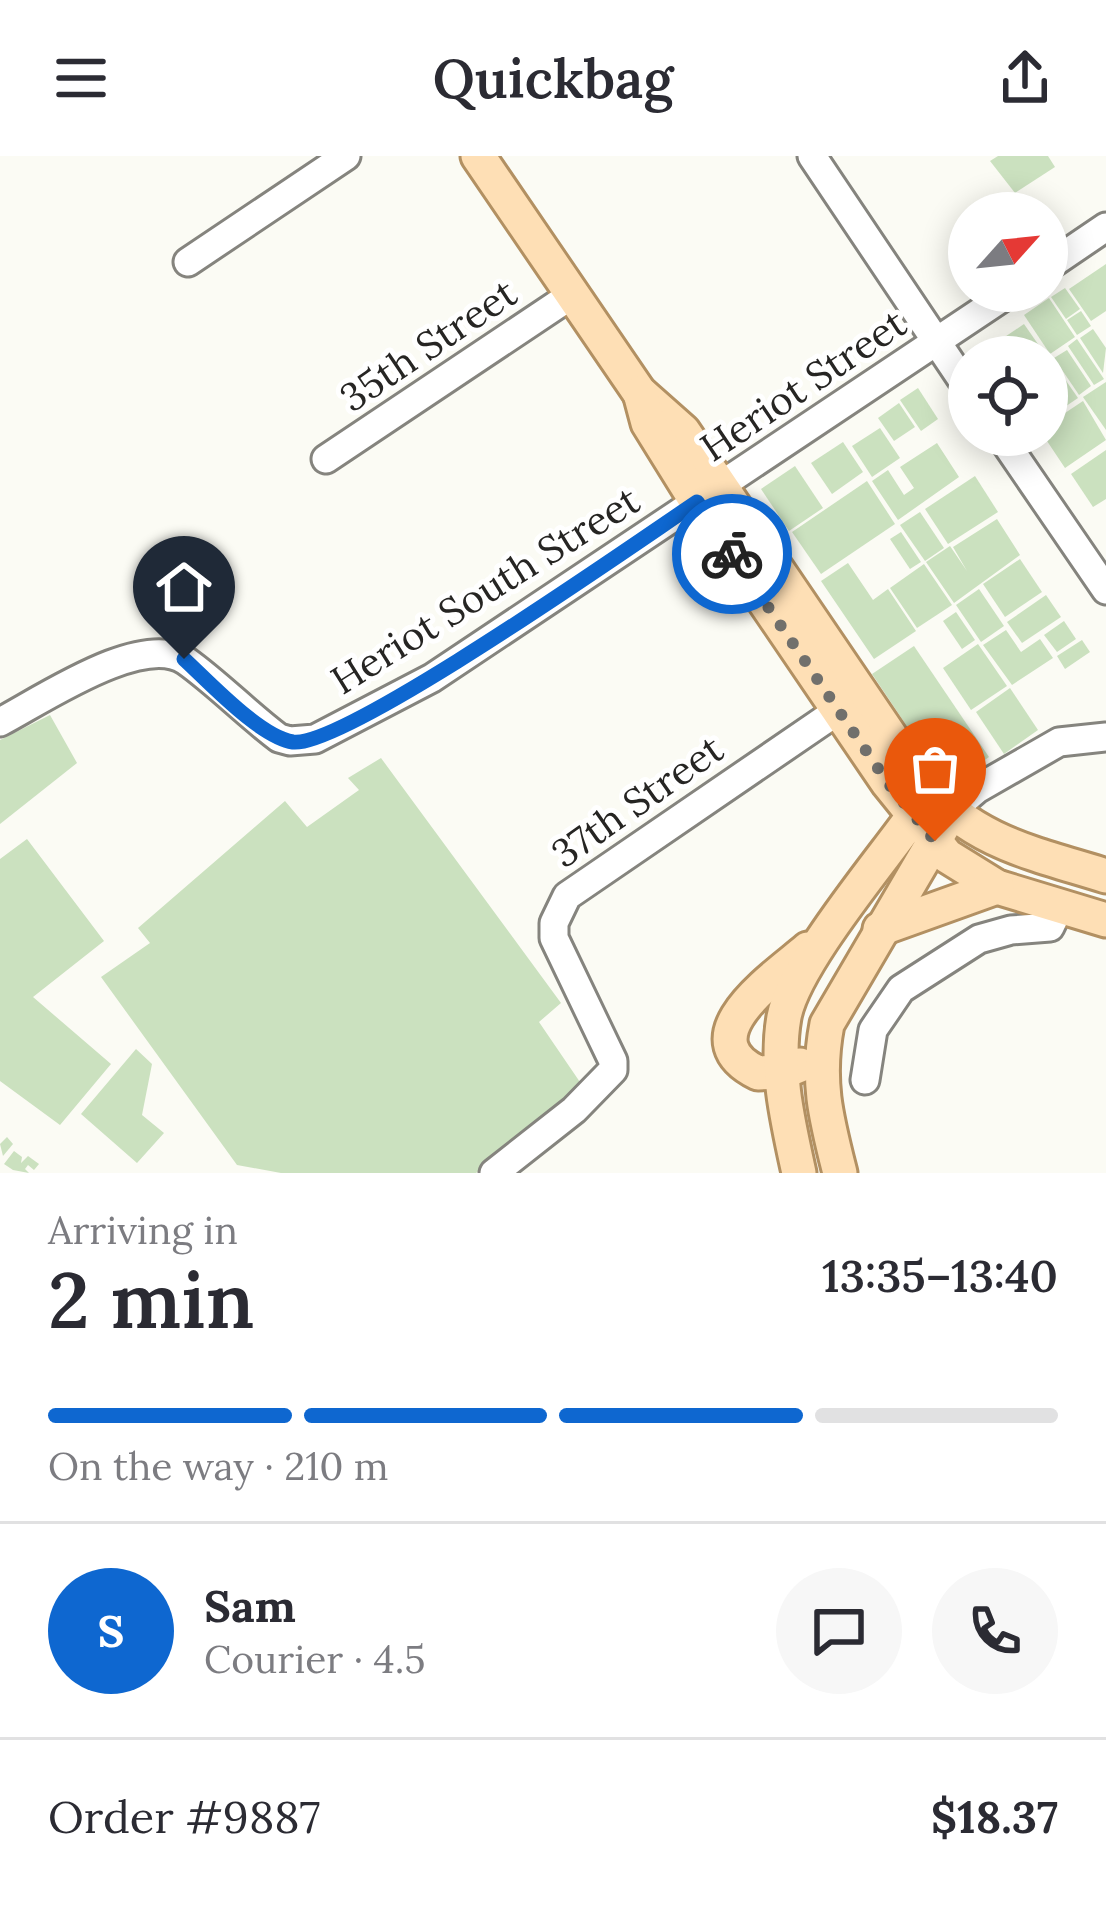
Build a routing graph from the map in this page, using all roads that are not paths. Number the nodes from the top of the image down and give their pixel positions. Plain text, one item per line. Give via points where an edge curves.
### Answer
1 (346, 156) edge
2 (478, 156) edge
3 (812, 156) edge
4 (1106, 226) edge
5 (1068, 252) edge
6 (188, 262) dead end
7 (573, 295) junction
8 (982, 312) edge
9 (937, 343) junction
10 (948, 359) edge
11 (1014, 456) edge
12 (326, 459) dead end
13 (709, 494) junction
14 (1106, 590) edge
15 (850, 702) junction
16 (0, 722) edge
17 (1106, 737) edge
18 (933, 816) junction
19 (1106, 876) edge
20 (997, 886) junction
21 (1060, 906) junction
22 (1106, 920) edge
23 (833, 929) junction
24 (874, 939) junction
25 (901, 989) junction
26 (820, 1056) junction
27 (783, 1072) junction
28 (865, 1079) dead end
29 (494, 1173) edge
30 (799, 1173) edge
31 (840, 1173) edge

1 - 6 street
2 - 7 main road
3 - 9 street
4 - 5 street
7 - 12 street, 35th Street
7 - 13 main road via 639,392 683,431
8 - 9 street, Heriot Street
9 - 10 street
9 - 13 street, Heriot Street
11 - 14 street
13 - 15 main road
13 - 16 street, Heriot South Street via 432,678 315,740 279,737 184,659 155,651
15 - 18 main road
15 - 29 street, 37th Street via 567,896 554,938 612,1073
17 - 18 street via 1059,742
18 - 19 main road
18 - 20 main road via 961,867
18 - 23 main road
18 - 24 main road
20 - 21 main road
20 - 24 main road
21 - 22 main road
21 - 25 street via 1050,927 979,939
23 - 27 main road via 784,1014
23 - 27 main road via 750,998 732,1025 743,1065
24 - 25 street
24 - 26 main road via 826,1024
25 - 28 street via 873,1030
26 - 27 main road
26 - 31 main road
27 - 30 main road

